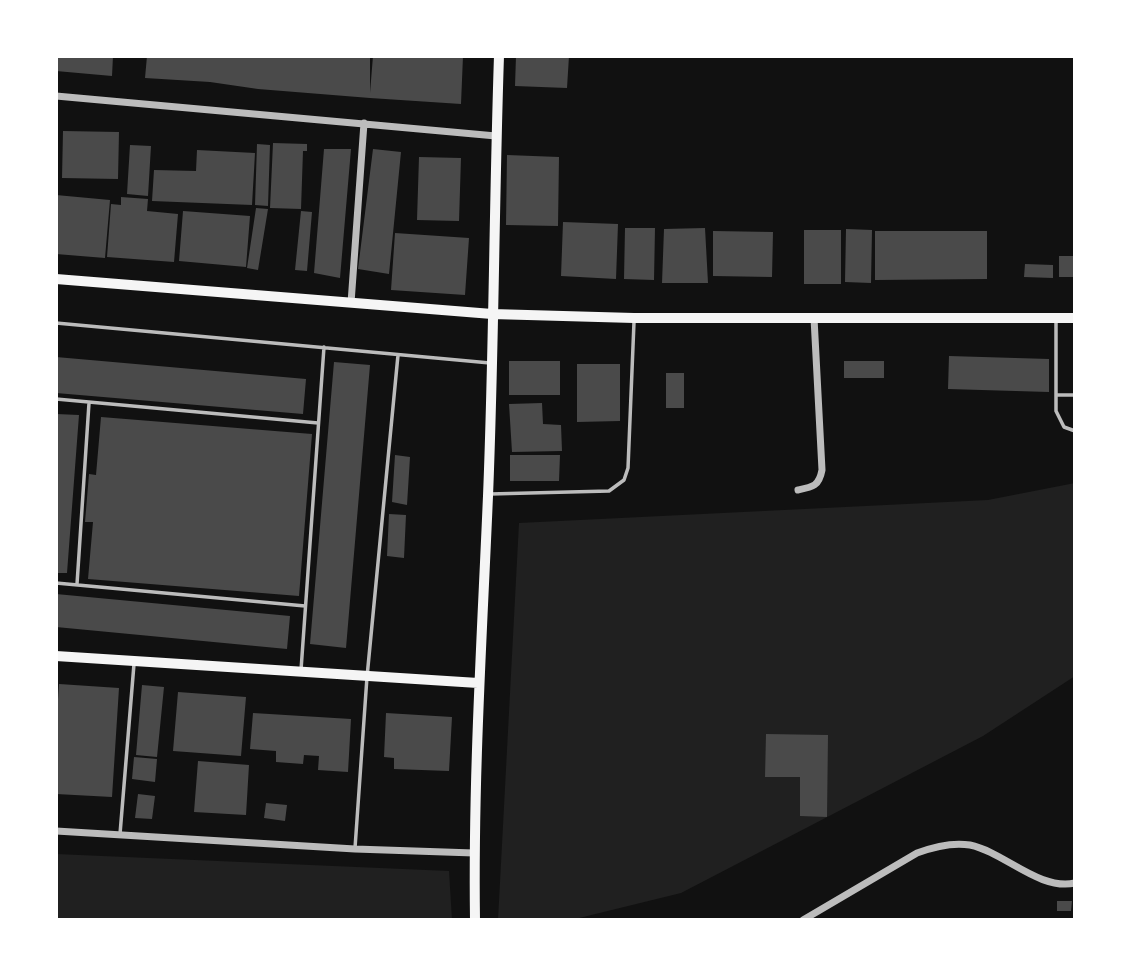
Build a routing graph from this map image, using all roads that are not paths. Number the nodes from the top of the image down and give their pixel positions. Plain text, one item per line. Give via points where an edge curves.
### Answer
1 (499, 56) edge
2 (56, 96) edge
3 (364, 124) junction
4 (496, 136) junction
5 (56, 279) edge
6 (351, 303) junction
7 (492, 314) junction
8 (634, 317) junction
9 (814, 317) junction
10 (1056, 318) junction
11 (1075, 318) edge
12 (56, 323) edge
13 (324, 347) junction
14 (398, 355) junction
15 (491, 363) junction
16 (1056, 395) junction
17 (1075, 395) edge
18 (56, 399) edge
19 (89, 403) junction
20 (318, 423) junction
21 (1075, 431) edge
22 (798, 490) dead end
23 (488, 494) junction
24 (56, 583) edge
25 (77, 584) junction
26 (306, 606) junction
27 (56, 656) edge
28 (135, 661) junction
29 (300, 672) junction
30 (367, 677) junction
31 (478, 682) junction
32 (56, 831) edge
33 (120, 836) junction
34 (355, 849) junction
35 (474, 853) junction
36 (1075, 883) edge
37 (475, 920) edge
38 (803, 920) edge

1 - 4 main road
2 - 3 street
3 - 4 street
3 - 6 street
4 - 7 main road
5 - 6 main road
6 - 7 main road
7 - 8 main road
7 - 15 main road
8 - 9 main road
8 - 23 lane via 624,480 609,491
9 - 10 main road
9 - 22 street via 821,470 815,486
10 - 11 main road
10 - 16 lane
12 - 13 lane
13 - 14 lane
13 - 20 lane
14 - 15 lane
14 - 30 lane
15 - 23 main road
16 - 17 lane
16 - 21 lane via 1057,418
18 - 19 lane
19 - 20 lane
19 - 25 lane
20 - 26 lane
23 - 31 main road
24 - 25 lane
25 - 26 lane
26 - 29 lane
27 - 28 main road
28 - 29 main road
28 - 33 lane
29 - 30 main road
30 - 31 main road
30 - 34 lane
31 - 35 main road
32 - 33 street
33 - 34 street
34 - 35 street
35 - 37 main road
36 - 38 street via 1060,886 969,845 936,846

